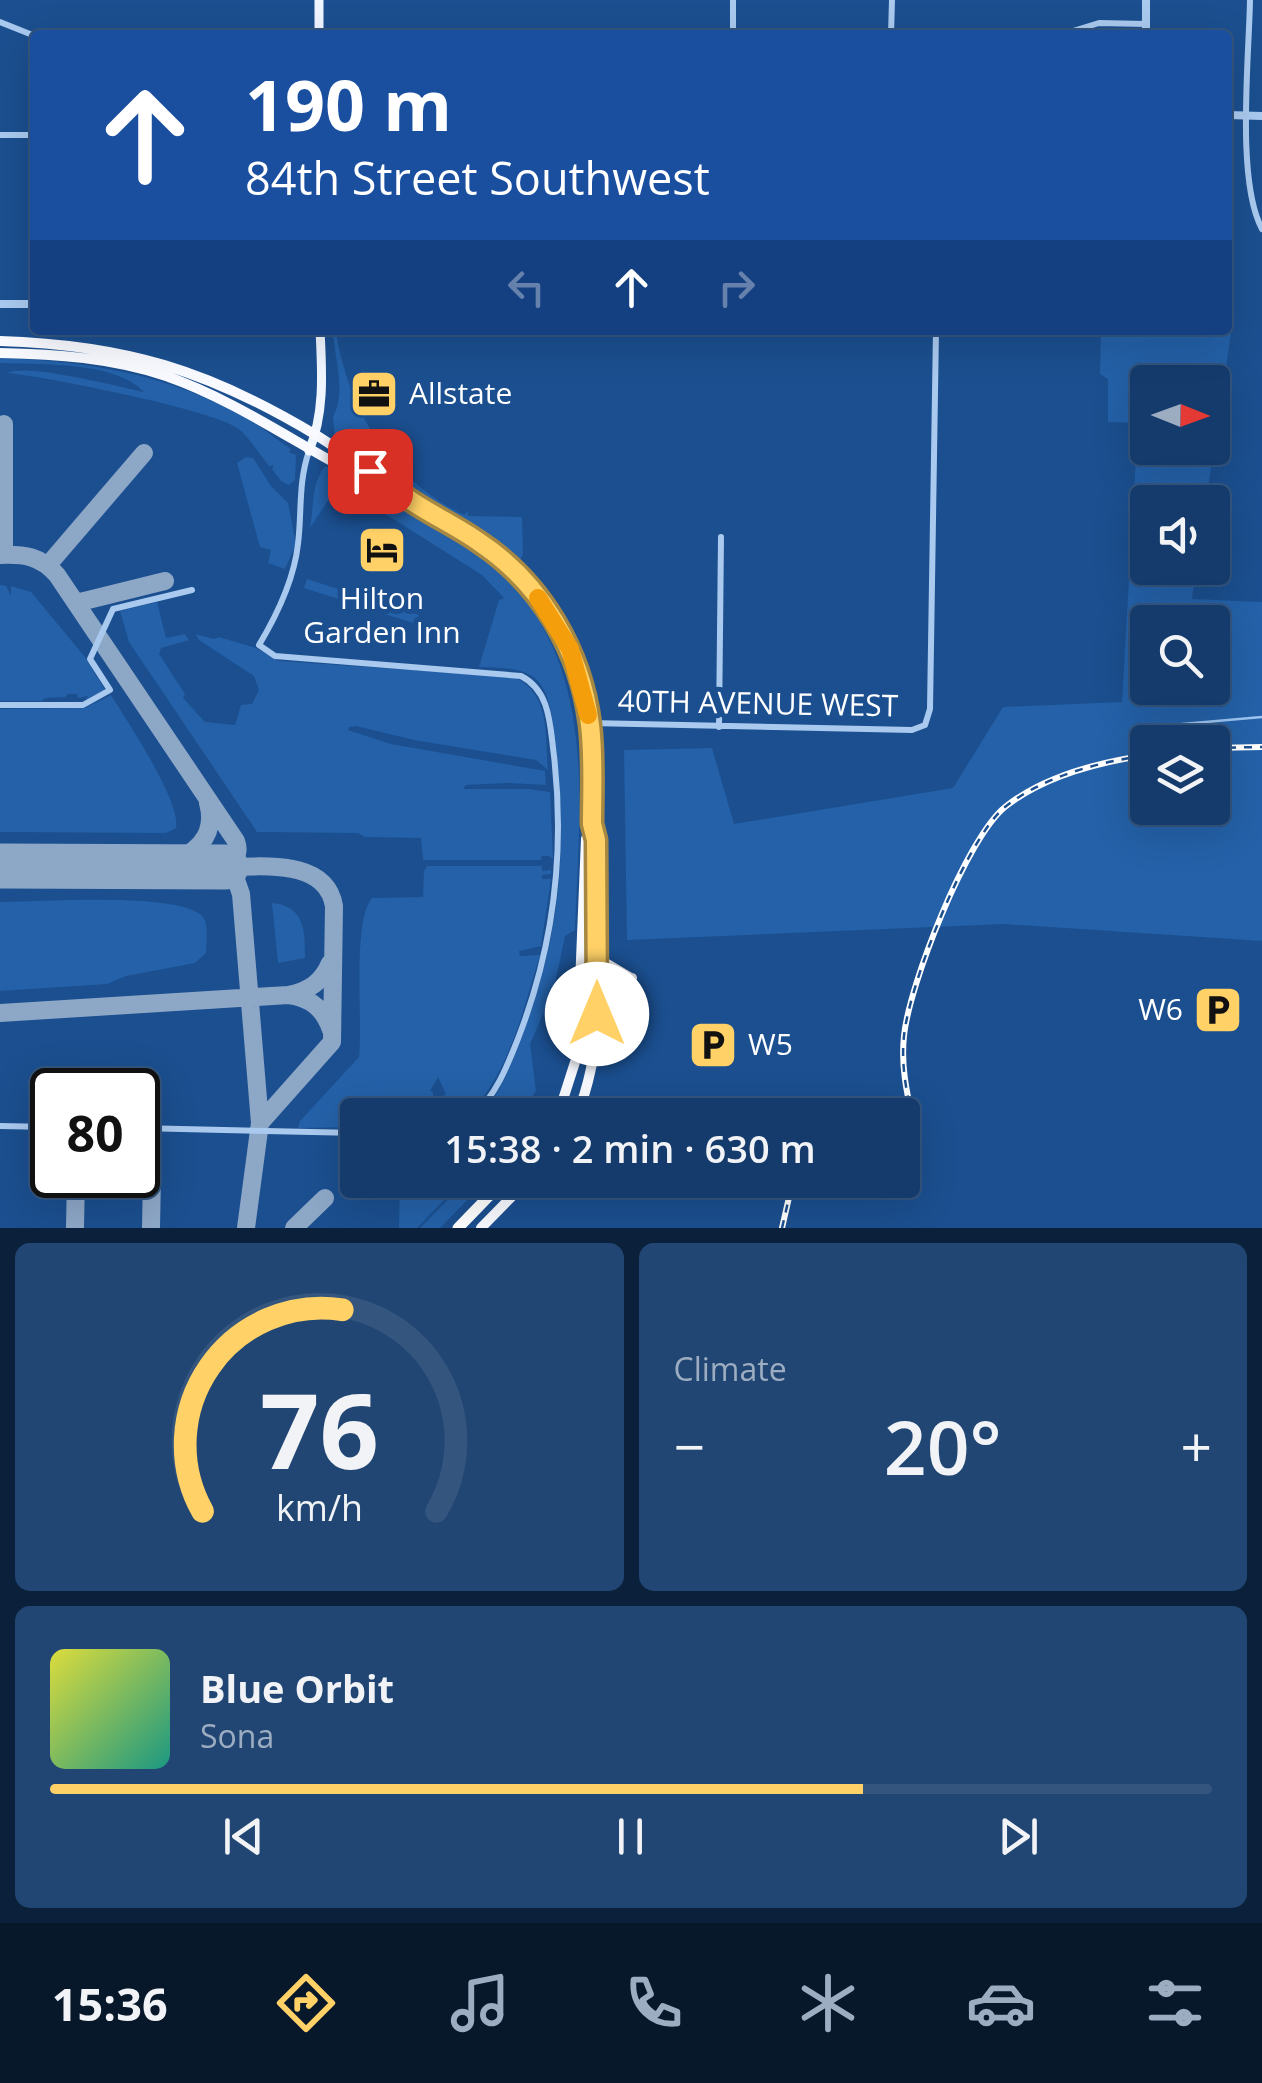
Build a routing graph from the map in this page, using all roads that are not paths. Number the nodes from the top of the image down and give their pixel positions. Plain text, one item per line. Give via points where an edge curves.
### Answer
1 (319, 0) edge
2 (734, 0) edge
3 (892, 0) edge
4 (1146, 0) edge
5 (1250, 0) edge
6 (0, 22) edge
7 (1146, 24) junction
8 (319, 30) edge
9 (733, 30) edge
10 (891, 30) edge
11 (1076, 30) edge
12 (1146, 30) edge
13 (30, 34) edge
14 (1232, 115) edge
15 (1248, 116) junction
16 (1262, 116) edge
17 (0, 135) edge
18 (30, 135) edge
19 (1262, 229) edge
20 (0, 304) edge
21 (30, 304) edge
22 (320, 335) edge
23 (936, 335) edge
24 (0, 341) edge
25 (0, 353) edge
26 (316, 435) junction
27 (309, 451) junction
28 (414, 503) junction
29 (721, 537) dead end
30 (192, 590) dead end
31 (0, 705) edge
32 (590, 723) junction
33 (719, 726) junction
34 (592, 824) junction
35 (597, 945) junction
36 (598, 989) junction
37 (576, 1056) junction
38 (487, 1098) edge
39 (563, 1098) edge
40 (583, 1098) edge
41 (0, 1126) edge
42 (30, 1127) edge
43 (160, 1128) edge
44 (340, 1133) edge
45 (487, 1198) edge
46 (510, 1198) edge
47 (458, 1228) edge
48 (481, 1228) edge

1 - 8 main road
2 - 9 street
3 - 10 street
4 - 7 street
5 - 15 street
6 - 13 street
7 - 11 street via 1099,23
7 - 12 street
14 - 15 street
15 - 16 street
15 - 19 street via 1249,188
17 - 18 street
20 - 21 street
22 - 26 main road
23 - 33 street, 40TH AVENUE WEST via 925,725
24 - 26 highway via 80,345 163,362 235,390
25 - 27 highway via 107,361 166,376
26 - 27 main road
26 - 28 highway
27 - 28 highway
27 - 38 street via 296,560 259,645 275,656 511,674 530,680 543,696 559,826 554,909 534,999
28 - 32 highway via 480,542 526,582 570,649
29 - 33 street
30 - 31 street via 112,609 90,658 110,690 95,701
32 - 33 street, 40TH AVENUE WEST
32 - 34 highway
34 - 35 highway
34 - 37 highway
35 - 36 highway
35 - 36 highway via 604,962 632,978
36 - 37 highway via 585,1004
36 - 40 highway via 594,1064
37 - 39 highway
41 - 42 street
43 - 44 street
45 - 47 highway
46 - 48 highway

